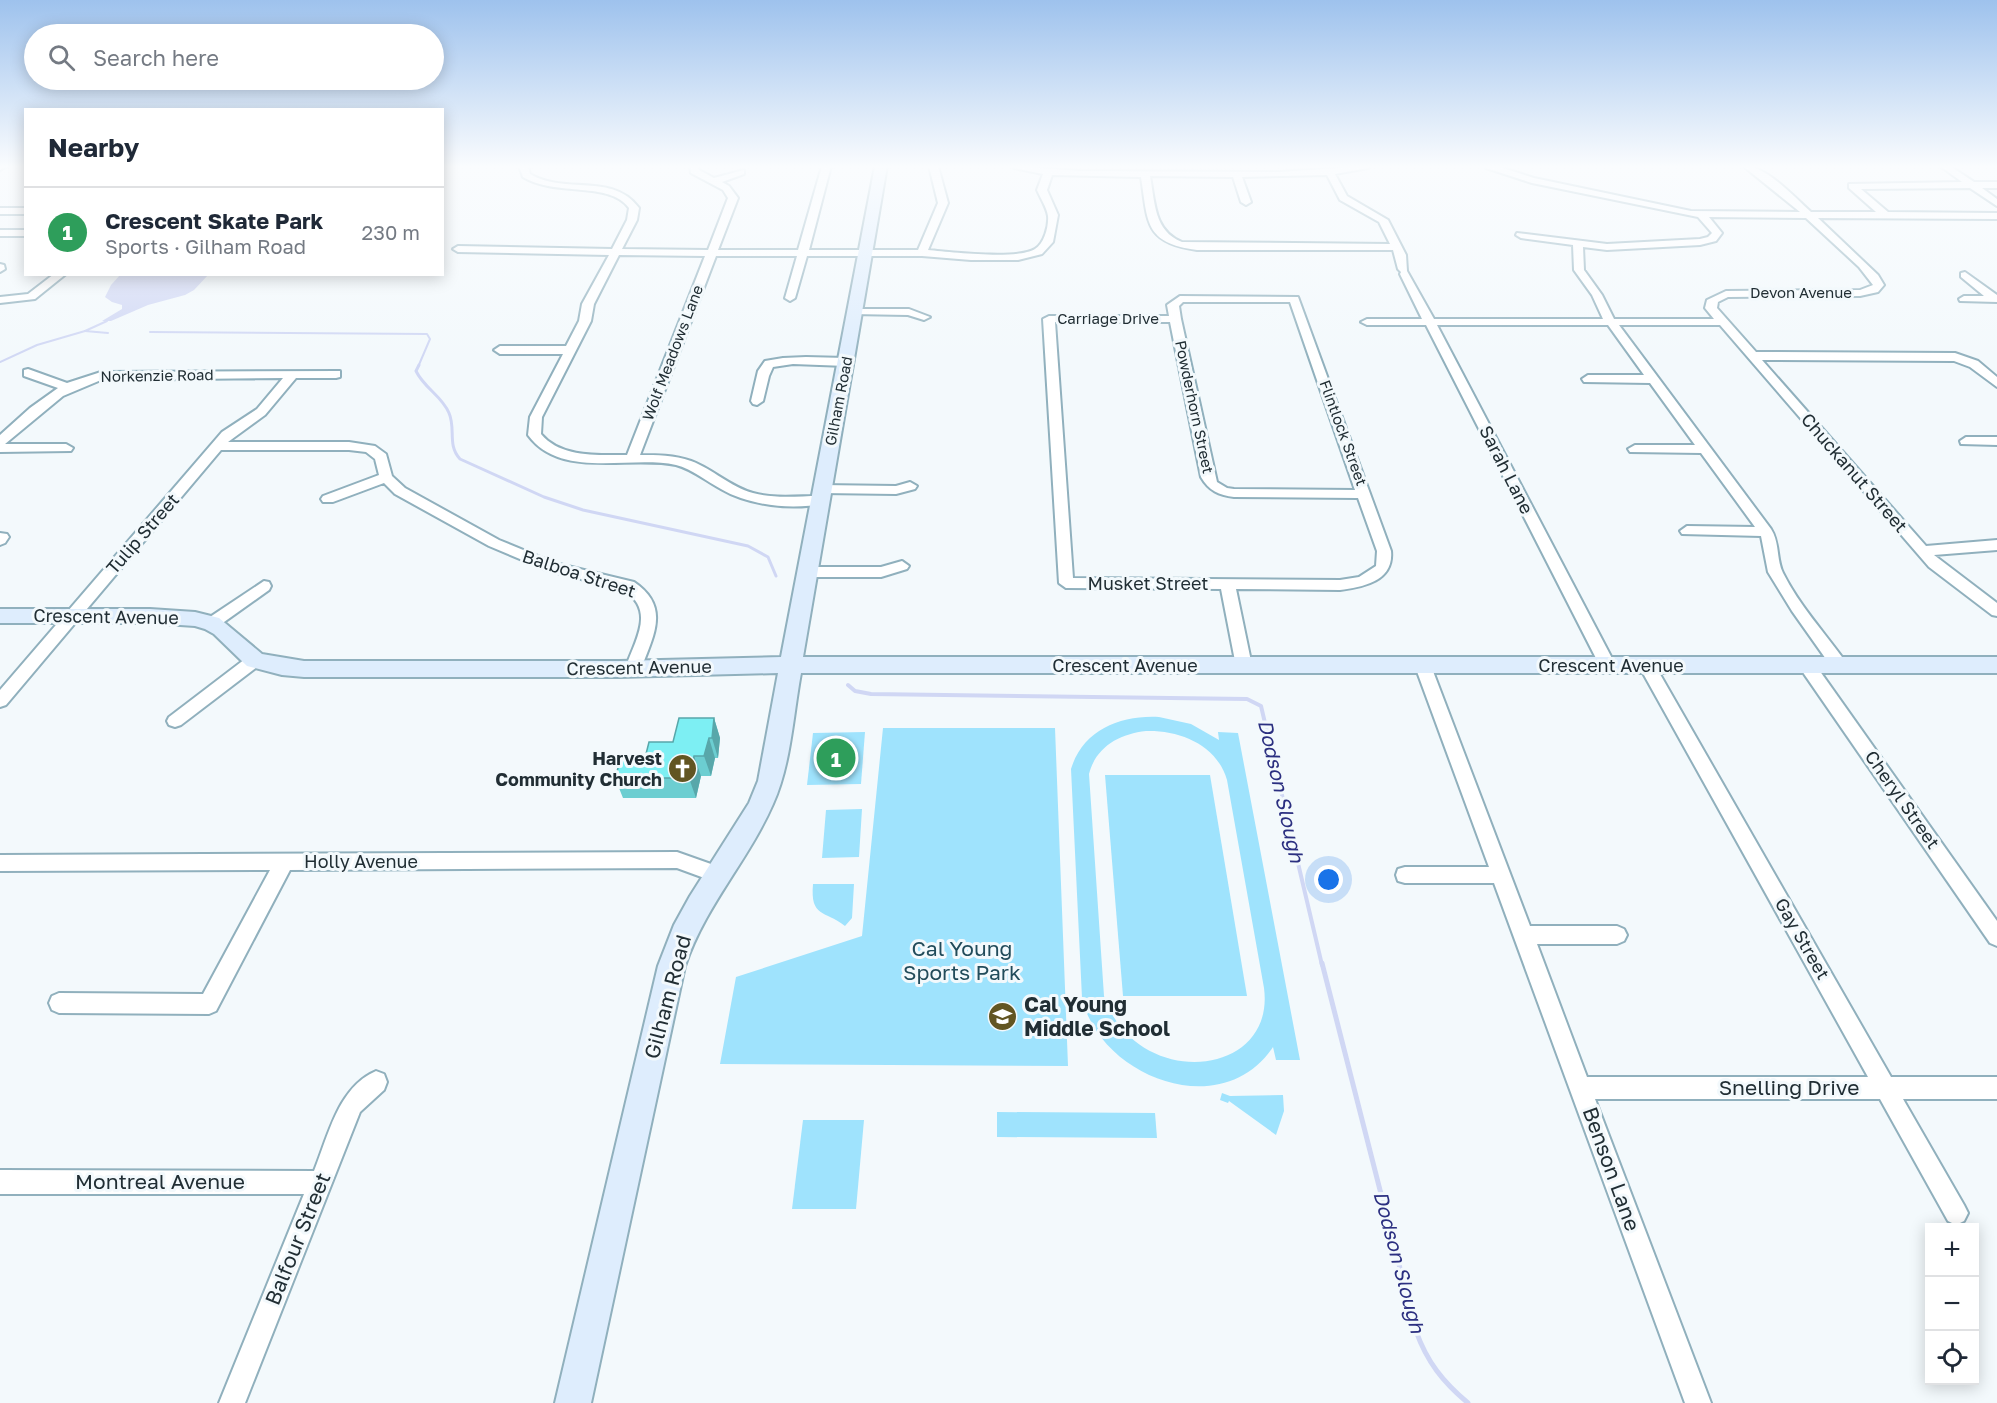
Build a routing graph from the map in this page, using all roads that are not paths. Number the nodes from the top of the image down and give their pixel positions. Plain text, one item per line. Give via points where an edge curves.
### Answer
1 (625, 231) edge
2 (720, 231) edge
3 (810, 231) edge
4 (869, 231) edge
5 (931, 231) edge
6 (1050, 231) edge
7 (1157, 231) edge
8 (1389, 231) edge
9 (1716, 231) edge
10 (1826, 231) edge
11 (0, 233) edge
12 (24, 233) edge
13 (1521, 235) dead end
14 (1578, 244) junction
15 (1397, 247) junction
16 (458, 249) dead end
17 (616, 251) junction
18 (711, 253) junction
19 (804, 253) junction
20 (922, 253) junction
21 (865, 254) junction
22 (1965, 275) dead end
23 (58, 276) edge
24 (790, 298) dead end
25 (1294, 299) joint
26 (1964, 299) dead end
27 (1996, 299) edge
28 (0, 300) edge
29 (855, 312) junction
30 (924, 317) dead end
31 (1049, 318) joint
32 (1175, 318) junction
33 (1422, 320) junction
34 (1610, 321) junction
35 (1367, 322) dead end
36 (1722, 322) junction
37 (500, 350) dead end
38 (570, 350) junction
39 (1753, 356) junction
40 (846, 362) junction
41 (28, 373) dead end
42 (293, 374) junction
43 (336, 374) dead end
44 (1588, 379) dead end
45 (1653, 379) junction
46 (1997, 383) edge
47 (66, 387) junction
48 (758, 401) dead end
49 (1966, 441) dead end
50 (1997, 441) edge
51 (0, 442) edge
52 (218, 446) junction
53 (0, 448) edge
54 (66, 448) dead end
55 (1635, 449) dead end
56 (1705, 449) junction
57 (632, 458) junction
58 (386, 477) junction
59 (910, 486) dead end
60 (820, 494) junction
61 (1364, 494) junction
62 (328, 499) dead end
63 (1687, 531) dead end
64 (1766, 532) junction
65 (1997, 545) edge
66 (1922, 551) junction
67 (902, 566) dead end
68 (1382, 568) joint
69 (806, 572) junction
70 (1227, 584) junction
71 (264, 586) dead end
72 (1997, 611) edge
73 (0, 616) edge
74 (73, 616) junction
75 (212, 623) junction
76 (255, 660) junction
77 (1806, 664) junction
78 (791, 665) junction
79 (1839, 665) junction
80 (1997, 665) edge
81 (1244, 666) junction
82 (1423, 666) junction
83 (1608, 666) junction
84 (1647, 666) junction
85 (633, 669) junction
86 (0, 701) edge
87 (175, 721) dead end
88 (284, 862) junction
89 (0, 863) edge
90 (718, 875) junction
91 (1405, 875) dead end
92 (1501, 875) junction
93 (1523, 935) junction
94 (1617, 935) dead end
95 (1997, 937) edge
96 (59, 1003) dead end
97 (376, 1082) dead end
98 (1581, 1088) junction
99 (1886, 1088) junction
100 (1997, 1088) edge
101 (0, 1182) edge
102 (321, 1182) junction
103 (1956, 1213) dead end
104 (232, 1403) edge
105 (573, 1403) edge
106 (1698, 1403) edge

1 - 17 street
2 - 18 street, Wolf Meadows Lane
3 - 19 street
4 - 21 street, Gilham Road
5 - 20 street
6 - 20 street via 1041,254 1010,257
7 - 15 street via 1164,239 1197,247
8 - 15 street, Sarah Lane
9 - 14 street via 1712,239 1705,241 1629,247
10 - 36 street, Devon Avenue via 1876,277 1879,287 1860,293 1726,294 1715,298 1711,305
11 - 12 street
13 - 14 street
14 - 34 street via 1580,270
15 - 33 street, Sarah Lane
16 - 17 street
17 - 18 street
17 - 38 street via 588,304 585,321
18 - 19 street
18 - 57 street, Wolf Meadows Lane
19 - 21 street
19 - 24 street
20 - 21 street
21 - 29 street, Gilham Road
22 - 27 street
23 - 28 street via 22,300
25 - 32 street, Carriage Drive via 1180,299 1173,304
25 - 61 street, Flintlock Street
26 - 27 street
29 - 30 street via 909,312
29 - 40 street, Gilham Road
31 - 32 street, Carriage Drive
31 - 70 street, Musket Street via 1065,583
32 - 61 street, Powderhorn Street via 1209,487 1234,493
33 - 34 street
33 - 35 street
33 - 83 street, Sarah Lane
34 - 36 street
34 - 45 street
36 - 39 street, Chuckanut Street
37 - 38 street
38 - 57 street via 534,422 535,437 542,446 565,456
39 - 46 street via 1955,357 1974,364
39 - 66 street, Chuckanut Street
40 - 48 street via 770,363
40 - 60 street, Gilham Road
41 - 47 street
42 - 43 street, Norkenzie Road
42 - 47 street, Norkenzie Road via 108,375
42 - 52 street, Tulip Street via 261,412
44 - 45 street
45 - 56 street
47 - 51 street, Norkenzie Road
49 - 50 street
52 - 58 street, Balboa Street via 361,447 381,457
52 - 74 street, Tulip Street
53 - 54 street
55 - 56 street
56 - 64 street
57 - 60 street via 679,461 754,498
58 - 62 street
58 - 85 street, Balboa Street via 400,491 516,554 639,591 646,597 650,610
59 - 60 street
60 - 69 street, Gilham Road
61 - 68 street, Flintlock Street via 1386,557
63 - 64 street
64 - 79 street via 1771,542 1771,562 1779,579
65 - 66 street
66 - 72 street, Chuckanut Street
67 - 69 street via 881,572
68 - 70 street, Musket Street via 1366,580 1349,584
69 - 78 street, Gilham Road
70 - 81 street
71 - 75 street
73 - 74 street, Crescent Avenue
74 - 75 street, Crescent Avenue via 177,616
74 - 86 street, Tulip Street
75 - 76 street, Crescent Avenue
76 - 85 street, Crescent Avenue via 304,669
76 - 87 street
77 - 79 street, Crescent Avenue
77 - 84 street, Crescent Avenue
77 - 95 street, Cheryl Street
78 - 81 street, Crescent Avenue
78 - 85 street, Crescent Avenue
78 - 90 street, Gilham Road via 764,798 743,840
79 - 80 street, Crescent Avenue
81 - 82 street, Crescent Avenue
82 - 83 street, Crescent Avenue
82 - 92 street, Benson Lane
83 - 84 street, Crescent Avenue
84 - 99 street, Gay Street
88 - 89 street, Holly Avenue
88 - 90 street, Holly Avenue via 682,860
88 - 96 street via 209,1004
90 - 105 street, Gilham Road via 687,926 672,966
91 - 92 street
92 - 93 street, Benson Lane
93 - 94 street
93 - 98 street, Benson Lane
97 - 102 street, Balfour Street via 352,1105
98 - 99 street, Snelling Drive
98 - 106 street, Benson Lane
99 - 100 street, Snelling Drive
99 - 103 street, Gay Street
101 - 102 street, Montreal Avenue
102 - 104 street, Balfour Street

